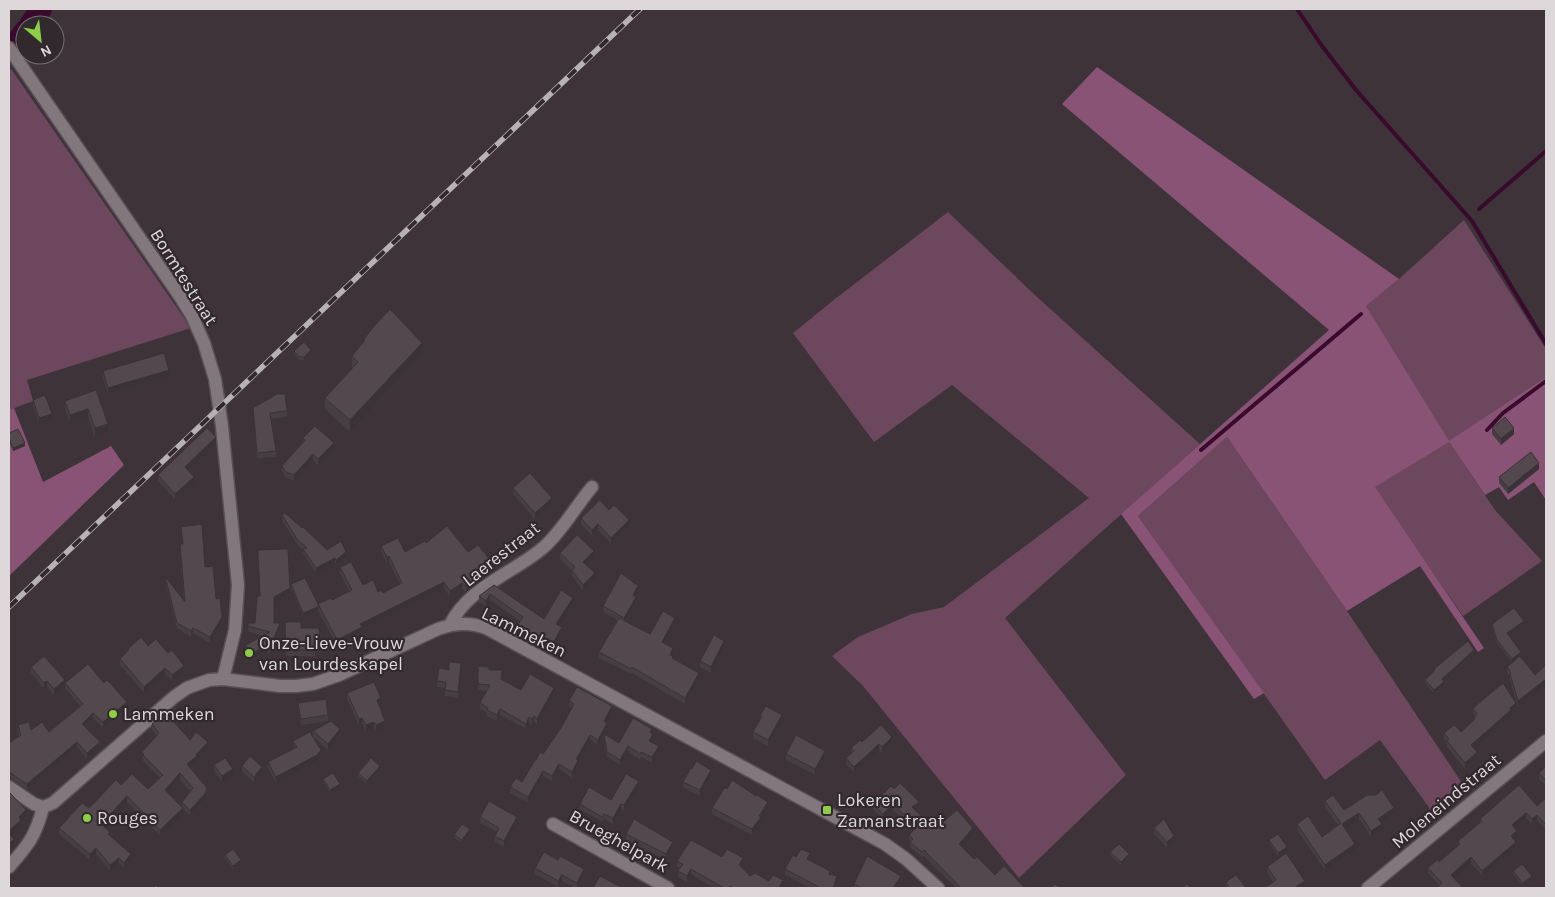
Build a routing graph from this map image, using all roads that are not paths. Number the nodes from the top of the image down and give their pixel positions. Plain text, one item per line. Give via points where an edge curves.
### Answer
1 (9, 48) edge
2 (592, 487) dead end
3 (450, 625) junction
4 (223, 679) junction
5 (1546, 741) edge
6 (9, 787) edge
7 (43, 807) junction
8 (553, 824) dead end
9 (9, 867) edge
10 (668, 888) edge
11 (938, 888) edge
12 (1368, 888) edge

1 - 4 street, Bormtestraat via 192,316 204,342 222,426 238,585 235,630
2 - 3 street, Laerestraat via 545,546 492,581 456,613
3 - 4 street, Lammeken via 339,676 313,684 280,686
3 - 11 street, Lammeken via 474,624 486,628 885,844
4 - 7 street, Lammeken via 187,688 174,697 67,792
5 - 12 street, Moleneindstraat
6 - 7 street
7 - 9 street via 35,834
8 - 10 street, Brueghelpark

